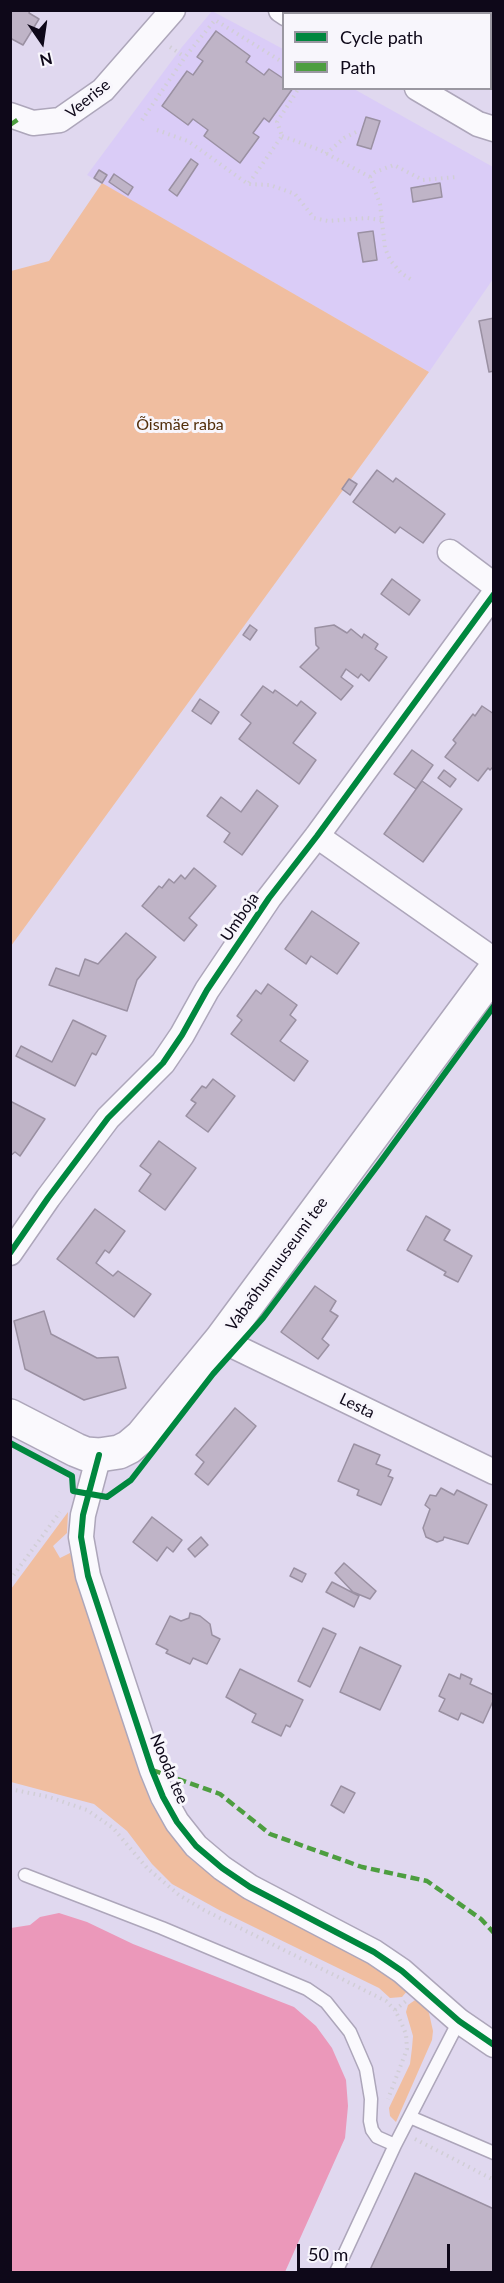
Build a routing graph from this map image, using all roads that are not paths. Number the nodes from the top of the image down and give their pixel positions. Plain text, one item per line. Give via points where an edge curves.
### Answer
1 (173, 10) edge
2 (420, 90) edge
3 (10, 115) edge
4 (494, 129) edge
5 (450, 552) dead end
6 (494, 585) edge
7 (494, 594) edge
8 (317, 836) junction
9 (494, 960) edge
10 (494, 971) edge
11 (10, 1253) edge
12 (221, 1340) junction
13 (10, 1416) edge
14 (99, 1455) junction
15 (494, 1472) edge
16 (25, 1875) dead end
17 (459, 2021) junction
18 (494, 2045) edge
19 (410, 2117) junction
20 (398, 2140) junction
21 (494, 2153) edge
22 (336, 2272) edge

1 - 3 street, Veerise via 103,90 60,120 33,123
2 - 4 street via 478,124
5 - 6 street
7 - 8 street, Umboja
8 - 9 street
8 - 11 street, Umboja via 268,898 207,990 183,1035 162,1063 108,1118
10 - 12 street, Vabaõhumuuseumi tee
12 - 14 street, Vabaõhumuuseumi tee via 142,1436 118,1452
12 - 15 street, Lesta
13 - 14 street, Vabaõhumuuseumi tee via 76,1450
14 - 17 street, Nooda tee via 81,1492 81,1537 88,1576 152,1770 177,1822 196,1846 222,1868 250,1887 374,1952 421,1986
16 - 20 lane via 307,1989 326,2002 350,2032 366,2069 372,2130 377,2137
17 - 18 street, Nooda tee
17 - 19 lane
19 - 20 lane
19 - 21 lane
20 - 22 lane

